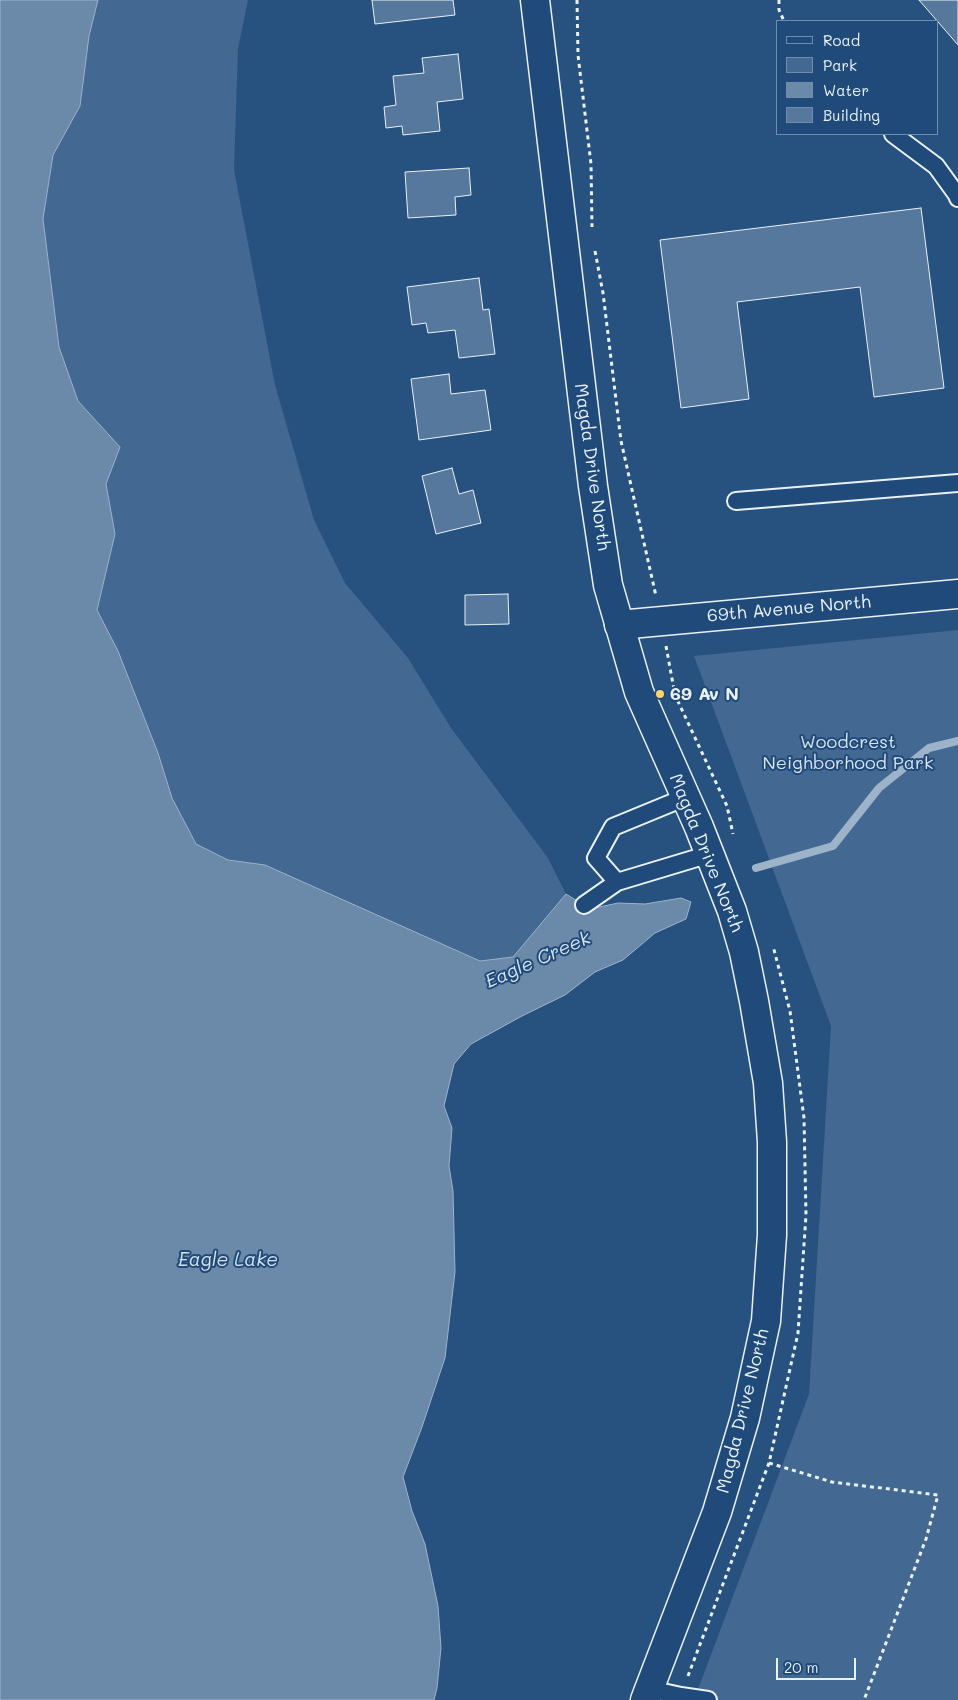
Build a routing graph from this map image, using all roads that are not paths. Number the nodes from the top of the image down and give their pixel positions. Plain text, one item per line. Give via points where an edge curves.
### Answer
1 (535, 0) edge
2 (894, 135) edge
3 (958, 198) edge
4 (958, 483) edge
5 (736, 501) dead end
6 (958, 594) edge
7 (619, 625) junction
8 (686, 797) junction
9 (710, 854) junction
10 (617, 882) junction
11 (584, 905) dead end
12 (647, 1694) edge
13 (708, 1700) edge

1 - 7 street, Magda Drive North via 593,486 608,585
2 - 3 lane via 936,166
4 - 5 lane
6 - 7 street, 69th Avenue North
7 - 8 street, Magda Drive North via 639,692
8 - 9 street, Magda Drive North
8 - 10 lane via 613,827 596,858
9 - 10 lane
9 - 12 street, Magda Drive North via 744,952 768,1084 772,1235 766,1321 745,1418 717,1512
10 - 11 lane
12 - 13 lane

